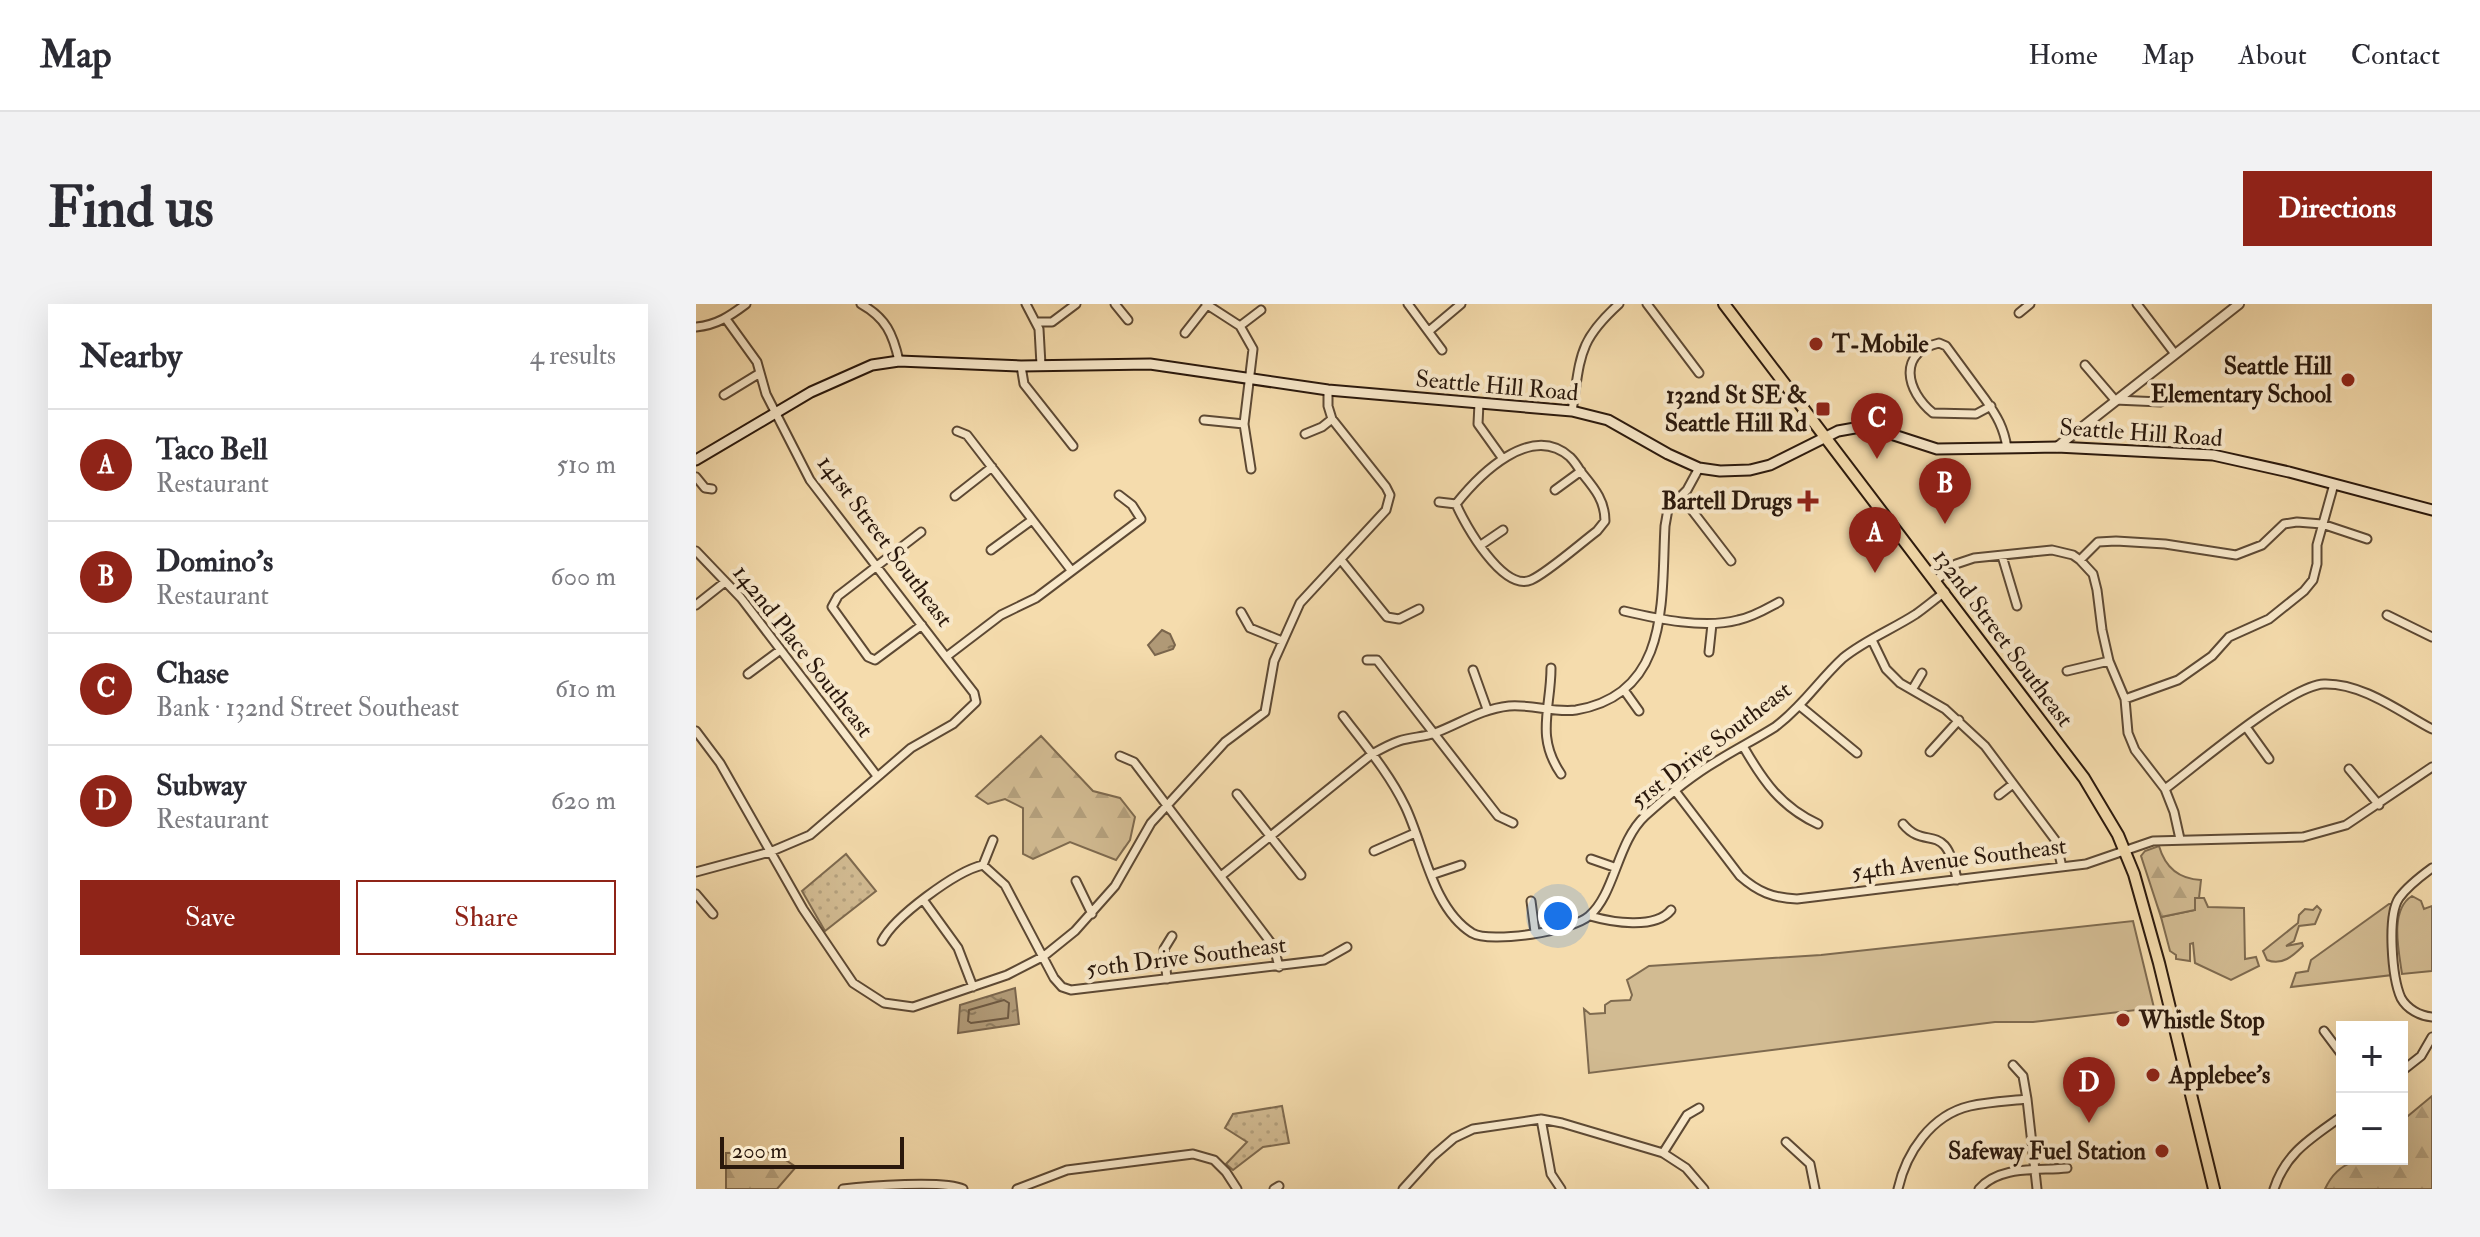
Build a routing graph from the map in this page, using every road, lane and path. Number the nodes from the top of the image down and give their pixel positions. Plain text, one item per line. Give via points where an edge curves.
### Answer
1 (746, 304) edge
2 (861, 304) edge
3 (1026, 304) edge
4 (1076, 304) edge
5 (1115, 304) edge
6 (1206, 304) edge
7 (1408, 304) edge
8 (1461, 304) edge
9 (1619, 304) edge
10 (1647, 304) edge
11 (1724, 304) edge
12 (2030, 304) edge
13 (2137, 304) edge
14 (2239, 304) edge
15 (1261, 310) dead end
16 (2019, 313) dead end
17 (726, 319) junction
18 (1128, 320) dead end
19 (1037, 322) junction
20 (1240, 326) junction
21 (696, 327) edge
22 (1429, 331) junction
23 (1185, 333) dead end
24 (1442, 350) dead end
25 (2175, 354) junction
26 (899, 361) junction
27 (1041, 365) junction
28 (2085, 365) dead end
29 (1021, 366) junction
30 (760, 373) junction
31 (1699, 373) dead end
32 (1251, 379) junction
33 (1328, 390) junction
34 (724, 395) dead end
35 (2115, 400) junction
36 (2161, 402) dead end
37 (1479, 403) junction
38 (1991, 406) junction
39 (1572, 411) junction
40 (776, 414) junction
41 (1332, 419) junction
42 (1204, 420) dead end
43 (1244, 424) junction
44 (957, 431) dead end
45 (1305, 434) dead end
46 (1825, 437) junction
47 (1073, 446) dead end
48 (2057, 447) junction
49 (2007, 448) junction
50 (1503, 459) junction
51 (696, 460) edge
52 (992, 467) junction
53 (1699, 468) junction
54 (1251, 469) dead end
55 (1581, 471) junction
56 (696, 477) edge
57 (2334, 484) junction
58 (712, 489) dead end
59 (1555, 490) dead end
60 (1119, 495) dead end
61 (955, 496) dead end
62 (1681, 496) junction
63 (1439, 502) dead end
64 (1456, 504) junction
65 (2432, 510) edge
66 (1032, 520) junction
67 (2322, 524) junction
68 (1503, 530) dead end
69 (921, 532) dead end
70 (2367, 539) dead end
71 (1481, 545) junction
72 (991, 550) dead end
73 (696, 551) edge
74 (2002, 556) junction
75 (1341, 560) junction
76 (2080, 560) junction
77 (1731, 561) dead end
78 (876, 566) junction
79 (1071, 570) junction
80 (1935, 581) junction
81 (725, 582) junction
82 (1945, 592) junction
83 (1779, 602) dead end
84 (696, 605) edge
85 (2017, 606) dead end
86 (1419, 609) dead end
87 (1624, 611) dead end
88 (1241, 612) dead end
89 (2387, 615) dead end
90 (1659, 619) junction
91 (1712, 624) junction
92 (922, 625) junction
93 (2432, 637) edge
94 (1872, 640) junction
95 (1282, 641) junction
96 (779, 651) junction
97 (1709, 652) dead end
98 (946, 657) junction
99 (1367, 660) dead end
100 (2109, 661) junction
101 (1551, 668) dead end
102 (1473, 670) dead end
103 (2067, 671) dead end
104 (1922, 673) dead end
105 (748, 674) dead end
106 (1624, 690) junction
107 (1912, 690) junction
108 (2125, 699) junction
109 (1800, 706) junction
110 (1487, 709) junction
111 (1547, 711) junction
112 (1639, 711) dead end
113 (1343, 716) dead end
114 (1959, 720) junction
115 (2246, 727) junction
116 (2432, 729) edge
117 (696, 731) edge
118 (1433, 733) junction
119 (1743, 746) junction
120 (1930, 752) dead end
121 (1857, 753) dead end
122 (1372, 754) junction
123 (1120, 756) dead end
124 (2269, 759) dead end
125 (2432, 767) edge
126 (2349, 769) dead end
127 (1561, 774) dead end
128 (877, 776) junction
129 (2013, 784) junction
130 (2165, 789) junction
131 (1676, 792) junction
132 (1237, 794) dead end
133 (1999, 795) dead end
134 (2379, 805) junction
135 (1167, 806) junction
136 (1513, 823) dead end
137 (1818, 824) dead end
138 (1903, 824) dead end
139 (1415, 833) junction
140 (1270, 835) junction
141 (2180, 839) junction
142 (993, 840) dead end
143 (2125, 849) junction
144 (1374, 851) dead end
145 (770, 852) junction
146 (1591, 859) dead end
147 (983, 865) junction
148 (1461, 865) dead end
149 (1614, 867) junction
150 (2062, 867) junction
151 (2432, 868) edge
152 (696, 872) edge
153 (1301, 875) dead end
154 (1431, 875) junction
155 (1221, 876) junction
156 (1957, 880) junction
157 (1076, 881) dead end
158 (696, 894) edge
159 (924, 901) junction
160 (1531, 901) dead end
161 (1671, 910) dead end
162 (713, 914) dead end
163 (1092, 914) junction
164 (1590, 916) junction
165 (1535, 932) junction
166 (1172, 936) dead end
167 (882, 941) dead end
168 (1347, 947) dead end
169 (1044, 956) junction
170 (1279, 967) junction
171 (1167, 979) junction
172 (973, 987) junction
173 (2432, 1017) edge
174 (2324, 1031) dead end
175 (2432, 1037) edge
176 (2336, 1047) edge
177 (2013, 1065) dead end
178 (2408, 1066) edge
179 (2027, 1099) junction
180 (1699, 1108) dead end
181 (1541, 1119) junction
182 (2336, 1120) edge
183 (1786, 1142) dead end
184 (1663, 1153) junction
185 (2067, 1168) dead end
186 (2035, 1171) junction
187 (843, 1189) edge
188 (963, 1189) edge
189 (1017, 1189) edge
190 (1237, 1189) edge
191 (1403, 1189) edge
192 (1561, 1189) edge
193 (1704, 1189) edge
194 (1815, 1189) edge
195 (1898, 1189) edge
196 (1979, 1189) edge
197 (2037, 1189) edge
198 (2214, 1189) edge
199 (2274, 1189) edge

1 - 17 street
2 - 26 street via 888,326
3 - 19 street
4 - 19 street via 1052,322
5 - 18 street
6 - 20 street
6 - 23 street
7 - 22 street
8 - 22 street
9 - 39 street via 1587,338
10 - 31 street
11 - 46 main road, 132nd Street Southeast
12 - 16 street
13 - 25 street
14 - 25 street
15 - 20 street
17 - 21 street
17 - 30 street, 141st Street Southeast via 752,352
19 - 27 street
20 - 32 street via 1253,349
22 - 24 street
25 - 35 street
26 - 29 main road, Seattle Hill Road
26 - 40 main road, Seattle Hill Road via 841,378
27 - 29 main road, Seattle Hill Road
27 - 32 main road, Seattle Hill Road via 1150,364
28 - 35 street
29 - 47 street via 1024,384
30 - 34 street
30 - 40 street, 141st Street Southeast
32 - 33 main road, Seattle Hill Road
32 - 43 street
33 - 37 main road, Seattle Hill Road
33 - 41 street
35 - 36 street
35 - 48 street
37 - 39 main road, Seattle Hill Road
37 - 50 street via 1478,424
38 - 38 street via 1939,343 1924,349 1908,371 1915,391 1938,415 1976,414
38 - 49 street
39 - 53 main road, Seattle Hill Road via 1608,420
40 - 51 main road, Seattle Hill Road
40 - 78 street, 141st Street Southeast via 810,480
41 - 45 street
41 - 75 street via 1390,495 1386,510
42 - 43 street
43 - 54 street
44 - 52 street via 967,435
46 - 49 main road, Seattle Hill Road via 1866,426 1937,449
46 - 53 main road, Seattle Hill Road via 1757,469
46 - 80 main road, 132nd Street Southeast
48 - 49 main road, Seattle Hill Road
48 - 57 main road, Seattle Hill Road via 2213,455
50 - 55 street via 1539,446 1569,456
50 - 64 street
52 - 61 street
52 - 66 street
53 - 62 street
55 - 59 street
55 - 71 street via 1605,506 1605,521 1597,531 1529,581 1513,581
56 - 58 street
57 - 65 main road, Seattle Hill Road
57 - 67 street
60 - 79 street via 1141,519
62 - 77 street
62 - 90 street via 1668,509
63 - 64 street
64 - 71 street
66 - 72 street
66 - 79 street
67 - 70 street
67 - 76 street via 2284,524 2262,545 2236,555 2116,541 2098,542
67 - 108 street via 2313,580 2294,601 2229,637 2178,680
68 - 71 street
69 - 78 street
73 - 81 street, 142nd Place Southeast
74 - 76 street via 2052,550
74 - 80 street via 1956,564
74 - 85 street
75 - 86 street via 1387,617 1399,619
75 - 95 street via 1300,603
76 - 100 street via 2093,574
78 - 92 street, 141st Street Southeast
78 - 92 street via 832,607 868,657 875,660
79 - 98 street
80 - 82 main road, 132nd Street Southeast
81 - 84 street
81 - 96 street, 142nd Place Southeast
82 - 94 street, 51st Drive Southeast
82 - 143 main road, 132nd Street Southeast via 2084,778
83 - 91 street via 1749,617
87 - 90 street
88 - 95 street via 1250,628
89 - 93 street
90 - 91 street
90 - 106 street via 1649,657
91 - 97 street
92 - 98 street, 141st Street Southeast
94 - 107 street via 1886,669
94 - 109 street, 51st Drive Southeast via 1844,658
95 - 135 street via 1265,712 1225,742
96 - 105 street
96 - 128 street, 142nd Place Southeast
98 - 128 street, 141st Street Southeast via 976,698 972,707
99 - 118 street via 1377,660
100 - 103 street
100 - 108 street
101 - 111 street
102 - 110 street
104 - 107 street
106 - 111 street via 1597,705
106 - 112 street
107 - 114 street
108 - 130 street via 2135,750
109 - 119 street, 51st Drive Southeast
109 - 121 street
110 - 111 street
110 - 118 street
111 - 127 street via 1549,756
113 - 122 street
114 - 120 street
114 - 129 street
115 - 116 street via 2284,699 2323,684 2364,692
115 - 124 street
115 - 130 street
117 - 145 street
118 - 122 street
118 - 136 street via 1498,816
119 - 131 street, 51st Drive Southeast
119 - 137 street via 1779,800
122 - 139 street via 1394,786
122 - 140 street
123 - 135 street via 1134,762
125 - 134 street, 54th Avenue Southeast
126 - 134 street
128 - 145 street via 810,835
129 - 133 street
129 - 150 street via 2056,841
130 - 141 street
131 - 149 street, 51st Drive Southeast via 1634,828
131 - 156 street, 54th Avenue Southeast via 1746,881 1775,898
132 - 140 street
134 - 141 street, 54th Avenue Southeast via 2346,825 2303,837
135 - 155 street
135 - 163 street
138 - 156 street via 1909,832 1947,847
139 - 144 street
139 - 154 street
140 - 153 street
140 - 155 street
141 - 143 street, 54th Avenue Southeast
142 - 147 street
143 - 150 street, 54th Avenue Southeast
143 - 198 main road, 132nd Street Southeast via 2159,963
145 - 152 street
145 - 172 street via 853,983 884,1003 913,1007
146 - 149 street
147 - 159 street via 959,873
147 - 169 street via 1005,885
148 - 154 street
149 - 164 street, 51st Drive Southeast
150 - 156 street, 54th Avenue Southeast
151 - 173 street via 2398,899 2392,921 2402,999 2412,1010
154 - 165 street via 1441,898 1475,935
155 - 170 street via 1274,947
157 - 163 street
158 - 162 street
159 - 167 street via 889,926
159 - 172 street via 958,948
160 - 165 street
161 - 164 street via 1643,922 1614,923
163 - 169 street
164 - 165 street via 1572,926
166 - 171 street via 1164,949
168 - 170 street, 50th Drive Southeast via 1324,960
169 - 171 street, 50th Drive Southeast via 1054,978 1071,990
169 - 172 street
170 - 171 street, 50th Drive Southeast
174 - 176 street
175 - 178 street
177 - 179 street via 2023,1076
179 - 186 street
179 - 195 street via 1949,1114 1906,1160
180 - 184 street via 1687,1115
181 - 184 street
181 - 191 street via 1473,1129 1454,1138
181 - 192 street via 1551,1174
182 - 199 street via 2291,1154
183 - 194 street via 1810,1164
184 - 193 street
185 - 186 street
186 - 196 street via 2002,1173
186 - 197 street
187 - 188 street
189 - 190 street via 1067,1170 1193,1154 1214,1160

